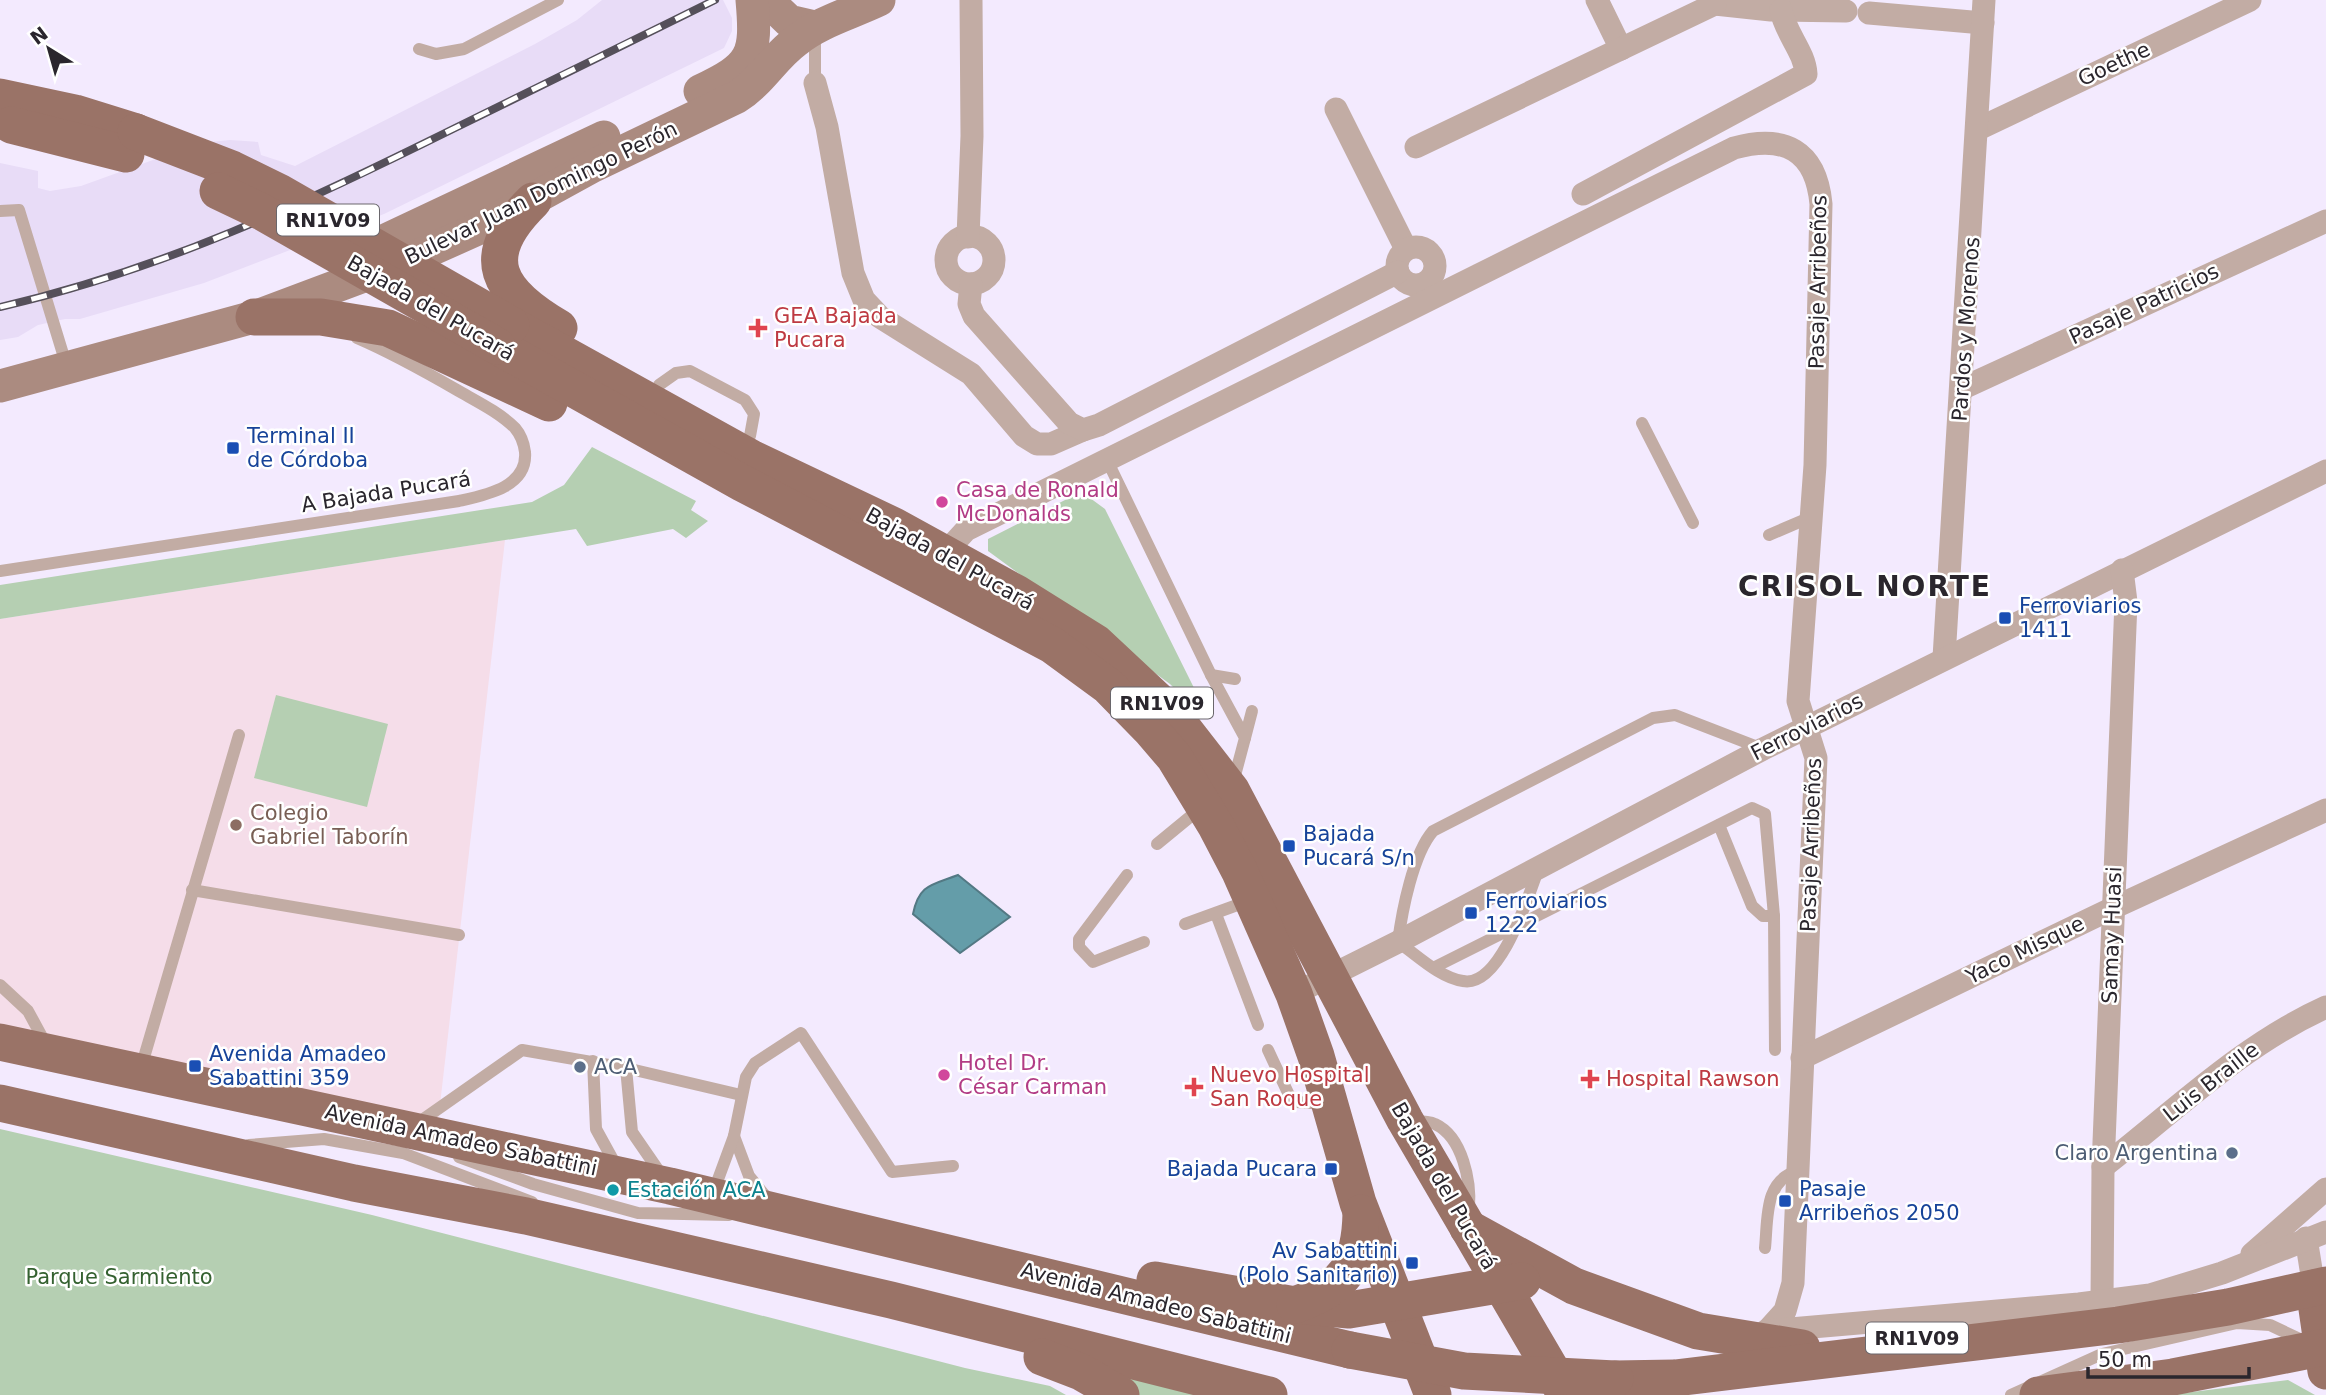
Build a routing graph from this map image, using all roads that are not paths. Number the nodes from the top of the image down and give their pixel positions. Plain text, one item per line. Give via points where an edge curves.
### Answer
1 (558, 0) edge
2 (752, 0) edge
3 (767, 0) edge
4 (879, 0) edge
5 (971, 0) edge
6 (1597, 0) edge
7 (2250, 0) edge
8 (1715, 2) edge
9 (1781, 10) junction
10 (1984, 11) edge
11 (815, 27) junction
12 (419, 49) dead end
13 (1621, 49) junction
14 (815, 83) joint
15 (0, 97) edge
16 (1336, 108) dead end
17 (0, 122) edge
18 (1978, 129) junction
19 (131, 143) junction
20 (1416, 146) dead end
21 (1583, 194) dead end
22 (533, 201) junction
23 (0, 211) edge
24 (2326, 221) edge
25 (968, 237) junction
26 (1406, 249) junction
27 (351, 268) junction
28 (1398, 272) junction
29 (971, 284) junction
30 (254, 317) junction
31 (361, 321) junction
32 (504, 336) junction
33 (62, 354) junction
34 (0, 368) edge
35 (0, 386) edge
36 (1963, 388) junction
37 (1642, 423) dead end
38 (1083, 430) junction
39 (1107, 460) junction
40 (2326, 471) edge
41 (1811, 517) junction
42 (1692, 523) dead end
43 (894, 526) junction
44 (1769, 535) dead end
45 (931, 564) junction
46 (2122, 570) junction
47 (0, 572) edge
48 (1944, 658) junction
49 (1211, 675) junction
50 (1235, 679) dead end
51 (1252, 711) dead end
52 (1805, 729) junction
53 (239, 735) dead end
54 (1245, 738) junction
55 (1763, 749) junction
56 (1218, 797) junction
57 (2326, 810) edge
58 (1719, 825) junction
59 (1157, 844) dead end
60 (1538, 868) junction
61 (1127, 875) dead end
62 (192, 890) junction
63 (1268, 893) junction
64 (2113, 908) junction
65 (1216, 914) junction
66 (1774, 916) junction
67 (1185, 924) dead end
68 (1515, 928) junction
69 (459, 935) dead end
70 (1144, 942) dead end
71 (1398, 942) junction
72 (1435, 967) junction
73 (1330, 978) junction
74 (0, 985) edge
75 (1294, 994) junction
76 (2326, 1007) edge
77 (1258, 1025) dead end
78 (0, 1042) edge
79 (1268, 1050) dead end
80 (1775, 1050) dead end
81 (50, 1053) junction
82 (1802, 1058) junction
83 (593, 1061) junction
84 (626, 1068) junction
85 (140, 1071) junction
86 (741, 1096) junction
87 (0, 1103) edge
88 (1329, 1104) junction
89 (409, 1129) junction
90 (734, 1136) junction
91 (953, 1166) dead end
92 (2103, 1167) junction
93 (1797, 1171) junction
94 (622, 1176) junction
95 (670, 1186) junction
96 (2326, 1189) edge
97 (712, 1198) junction
98 (1361, 1212) junction
99 (786, 1214) junction
100 (1467, 1227) junction
101 (2316, 1235) edge
102 (925, 1245) junction
103 (1765, 1248) dead end
104 (2238, 1266) junction
105 (1500, 1284) junction
106 (1574, 1286) junction
107 (2322, 1289) edge
108 (891, 1300) junction
109 (1296, 1305) junction
110 (1397, 1305) junction
111 (2100, 1310) junction
112 (1767, 1331) junction
113 (1718, 1336) junction
114 (2324, 1355) edge
115 (1121, 1395) edge
116 (1269, 1395) edge
117 (1433, 1395) edge
118 (1566, 1395) edge
119 (2011, 1395) edge
120 (2038, 1395) edge

1 - 12 lane via 464,49 436,54
2 - 27 main road, Bulevar Juan Domingo Perón via 755,41 733,72
3 - 11 main road via 789,21
4 - 11 main road, Bulevar Juan Domingo Perón
5 - 25 street
6 - 13 street
7 - 18 street, Goethe
8 - 9 street
8 - 13 street
9 - 10 street
9 - 21 street via 1784,26 1806,65 1806,75
10 - 18 street, Pardos y Morenos
11 - 14 lane
11 - 22 main road, Bulevar Juan Domingo Perón via 785,50 756,85 737,97 593,166
13 - 20 street
14 - 38 street via 853,273 864,300 880,317 971,374 1024,436 1037,444 1051,444
15 - 19 main road, Bajada del Pucará / RN1V09 via 75,113
16 - 26 street
17 - 19 main road, Bajada del Pucará / RN1V09
18 - 36 street, Pardos y Morenos
19 - 32 main road, Bajada del Pucará / RN1V09, bridge via 191,179
22 - 27 main road, Bulevar Juan Domingo Perón via 417,256
22 - 43 main road via 505,234 500,269 505,285 531,311 751,436
23 - 33 lane via 19,210
24 - 36 street, Pasaje Patricios
25 - 29 street via 949,250 946,266 955,279
25 - 29 street via 983,240 994,259 990,274
26 - 28 street via 1398,259
26 - 28 street via 1419,247 1430,252 1435,270 1429,280 1417,285 1405,282
27 - 30 main road, Bulevar Juan Domingo Perón
27 - 31 main road
27 - 33 main road, Bulevar Juan Domingo Perón
28 - 38 street
29 - 38 street via 969,304 974,316 1069,423
30 - 31 main road
30 - 35 main road, Bulevar Juan Domingo Perón
30 - 47 lane, A Bajada Pucará via 328,328 397,355 516,429 525,447 524,469 503,488 459,501
31 - 45 main road via 411,337 528,392 803,533
32 - 43 main road, Bajada del Pucará / RN1V09
32 - 45 main road, Bajada del Pucará / RN1V09 via 742,483
33 - 34 main road, Bulevar Juan Domingo Perón
36 - 48 street, Pardos y Morenos
37 - 42 lane
39 - 41 street, Pasaje Arribeños via 1734,148 1755,142 1798,152 1819,180
39 - 45 street via 966,530
39 - 49 lane
40 - 46 street, Ferroviarios
41 - 44 lane
41 - 52 street, Pasaje Arribeños via 1798,701
43 - 45 main road, Bajada del Pucará / RN1V09
45 - 56 main road, Bajada del Pucará / RN1V09 via 1108,686
46 - 48 street, Ferroviarios
46 - 64 street, Samay Huasi via 2126,602
48 - 52 street, Ferroviarios
49 - 50 lane
49 - 54 lane
51 - 54 lane
52 - 55 street, Ferroviarios
52 - 82 street, Pasaje Arribeños via 1816,758
53 - 62 lane
54 - 56 lane
55 - 60 street, Ferroviarios
55 - 71 lane via 1675,715 1653,718 1433,831 1422,847
56 - 59 lane
56 - 63 main road, Bajada del Pucará / RN1V09
57 - 64 street, Yaco Misque
58 - 66 lane via 1752,906 1763,916
58 - 66 lane via 1752,808 1765,814
58 - 68 lane
60 - 68 lane
60 - 71 street, Ferroviarios
61 - 70 lane via 1079,939 1079,947 1093,962
62 - 69 lane
62 - 85 lane
63 - 65 lane
63 - 73 main road, Bajada del Pucará / RN1V09
63 - 75 main road, Bajada del Pucará / RN1V09
64 - 82 street, Yaco Misque
64 - 92 street, Samay Huasi
65 - 67 lane
65 - 77 lane
66 - 80 lane
68 - 72 lane
68 - 72 lane via 1496,965 1476,980 1454,979
71 - 72 lane
71 - 73 street, Ferroviarios
73 - 75 street, Ferroviarios
73 - 100 main road, Bajada del Pucará / RN1V09
74 - 81 lane via 29,1011
75 - 88 main road, Bajada del Pucará / RN1V09
76 - 92 street, Luis Braille via 2266,1039
78 - 81 main road, Avenida Amadeo Sabattini
79 - 88 lane via 1289,1096 1297,1102
81 - 85 main road, Avenida Amadeo Sabattini
82 - 93 street, Pasaje Arribeños
83 - 84 lane
83 - 89 lane via 522,1049
83 - 94 lane via 596,1129
84 - 86 lane
84 - 95 lane via 632,1132
85 - 89 main road, Avenida Amadeo Sabattini
86 - 90 lane
86 - 91 lane via 755,1063 801,1033 892,1172
87 - 108 main road
88 - 98 main road, Bajada del Pucará / RN1V09
89 - 94 main road, Avenida Amadeo Sabattini
89 - 99 lane via 455,1156 638,1213
90 - 97 lane
90 - 99 lane via 749,1177
92 - 111 street, Samay Huasi
93 - 103 lane via 1780,1179 1772,1191
93 - 112 street, Pasaje Arribeños via 1793,1283 1785,1311
94 - 95 main road, Avenida Amadeo Sabattini
95 - 97 main road, Avenida Amadeo Sabattini
96 - 104 street
97 - 99 main road, Avenida Amadeo Sabattini
98 - 109 main road via 1358,1254 1338,1285
98 - 110 main road, Bajada del Pucará / RN1V09
99 - 102 main road, Avenida Amadeo Sabattini
100 - 105 main road, Bajada del Pucará
100 - 106 main road, RN1V09
101 - 104 street
101 - 107 street
102 - 109 main road via 1034,1257
102 - 111 main road, Avenida Amadeo Sabattini, bridge via 1350,1350 1464,1371 1615,1380 1675,1378
104 - 111 street via 2178,1289
105 - 106 main road via 1527,1281
105 - 110 main road
105 - 118 main road, Bajada del Pucará
106 - 113 main road, RN1V09
107 - 111 main road, Avenida Amadeo Sabattini / RN1V09
107 - 114 main road
108 - 115 main road via 930,1319 1081,1372
108 - 116 main road
109 - 110 main road via 1349,1310
110 - 117 main road, Bajada del Pucará / RN1V09
111 - 112 street
111 - 113 main road, RN1V09 via 2032,1328 1794,1348
112 - 113 street
114 - 119 lane via 2270,1325 2237,1323 2102,1354
114 - 120 main road

